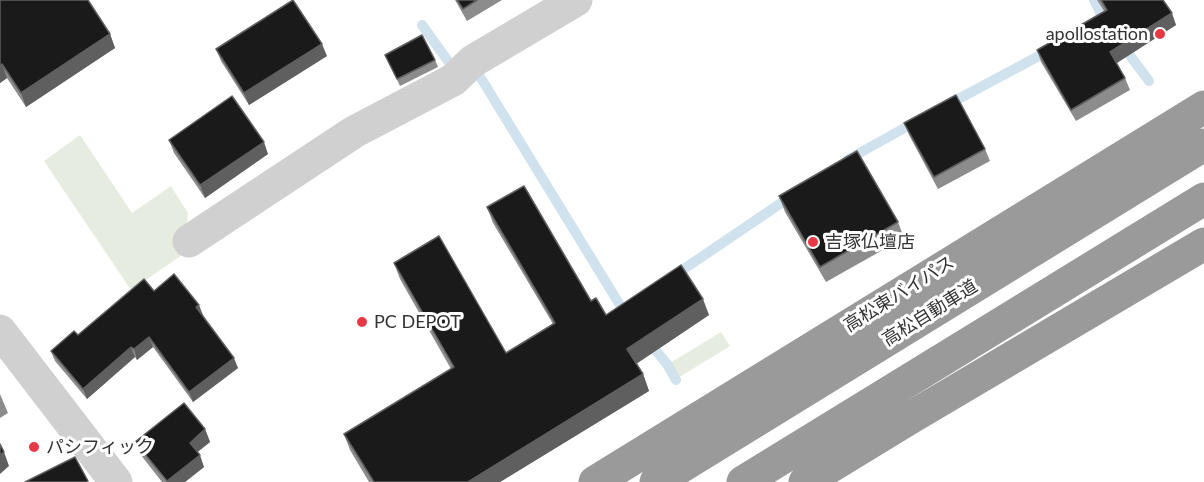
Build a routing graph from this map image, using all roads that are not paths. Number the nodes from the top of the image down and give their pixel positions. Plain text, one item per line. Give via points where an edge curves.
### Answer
1 (561, 4) edge
2 (1204, 107) edge
3 (1204, 145) edge
4 (1204, 199) edge
5 (189, 241) dead end
6 (1204, 244) edge
7 (0, 332) edge
8 (116, 482) edge
9 (595, 482) edge
10 (656, 482) edge
11 (743, 482) edge
12 (805, 482) edge

1 - 5 street via 473,61 453,80 354,132
2 - 9 highway, 高松東バイパス
3 - 10 highway, 高松自動車道
4 - 11 highway
6 - 12 highway
7 - 8 street

